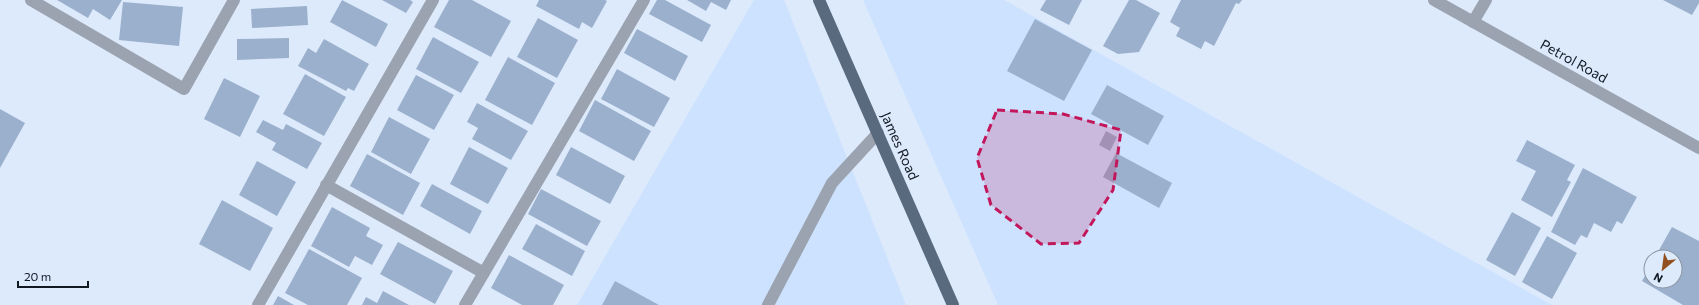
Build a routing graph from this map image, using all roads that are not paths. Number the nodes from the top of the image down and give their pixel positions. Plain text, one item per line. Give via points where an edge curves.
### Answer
1 (31, 0) edge
2 (234, 0) edge
3 (432, 0) edge
4 (644, 0) edge
5 (819, 0) edge
6 (1434, 0) edge
7 (1486, 0) edge
8 (1473, 22) junction
9 (878, 133) junction
10 (1699, 148) edge
11 (326, 185) junction
12 (484, 273) junction
13 (258, 305) edge
14 (465, 305) edge
15 (768, 305) edge
16 (954, 305) edge

1 - 2 street via 184,89
3 - 11 street
4 - 12 street
5 - 9 main road, James Road
6 - 8 street, Petrol Road
7 - 8 street
8 - 10 street, Petrol Road
9 - 15 street via 832,183
9 - 16 main road, James Road
11 - 12 street
11 - 13 street
12 - 14 street

